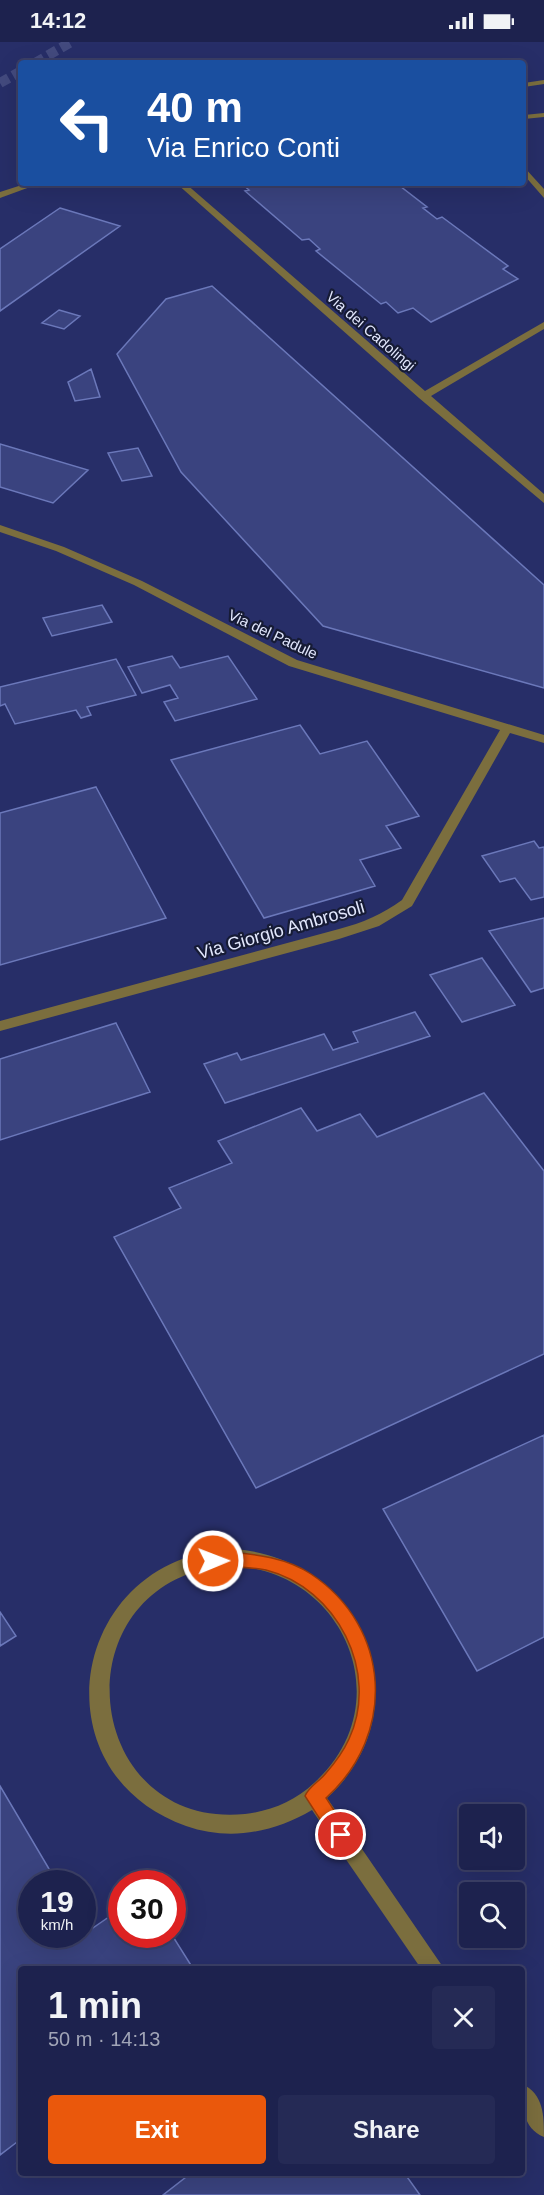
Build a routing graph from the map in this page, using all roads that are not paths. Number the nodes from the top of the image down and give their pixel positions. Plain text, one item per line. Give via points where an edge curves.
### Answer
1 (544, 82) edge
2 (526, 85) edge
3 (544, 115) edge
4 (526, 117) edge
5 (526, 172) edge
6 (28, 186) edge
7 (183, 186) edge
8 (0, 195) edge
9 (544, 195) edge
10 (544, 325) edge
11 (423, 396) junction
12 (544, 500) edge
13 (0, 528) edge
14 (507, 728) junction
15 (544, 739) edge
16 (0, 1026) edge
17 (314, 1796) junction
18 (432, 1966) edge
19 (525, 2099) edge
20 (544, 2126) edge

1 - 2 street
3 - 4 street
5 - 9 street
6 - 8 street
7 - 11 street, Via dei Cadolingi
10 - 11 street
11 - 12 street, Via dei Cadolingi
13 - 14 street, Via del Padule via 138,583 293,663
14 - 15 street, Via del Padule
14 - 16 street, Via Giorgio Ambrosoli via 407,903 386,918 337,935
17 - 17 street via 271,1818 236,1824 203,1821 161,1805 123,1773 99,1718 96,1689 100,1664 111,1633 128,1607 156,1583 198,1563 228,1559 266,1563 303,1578 344,1614 358,1639 367,1672 367,1712 356,1744 332,1780
17 - 18 street
19 - 20 street

